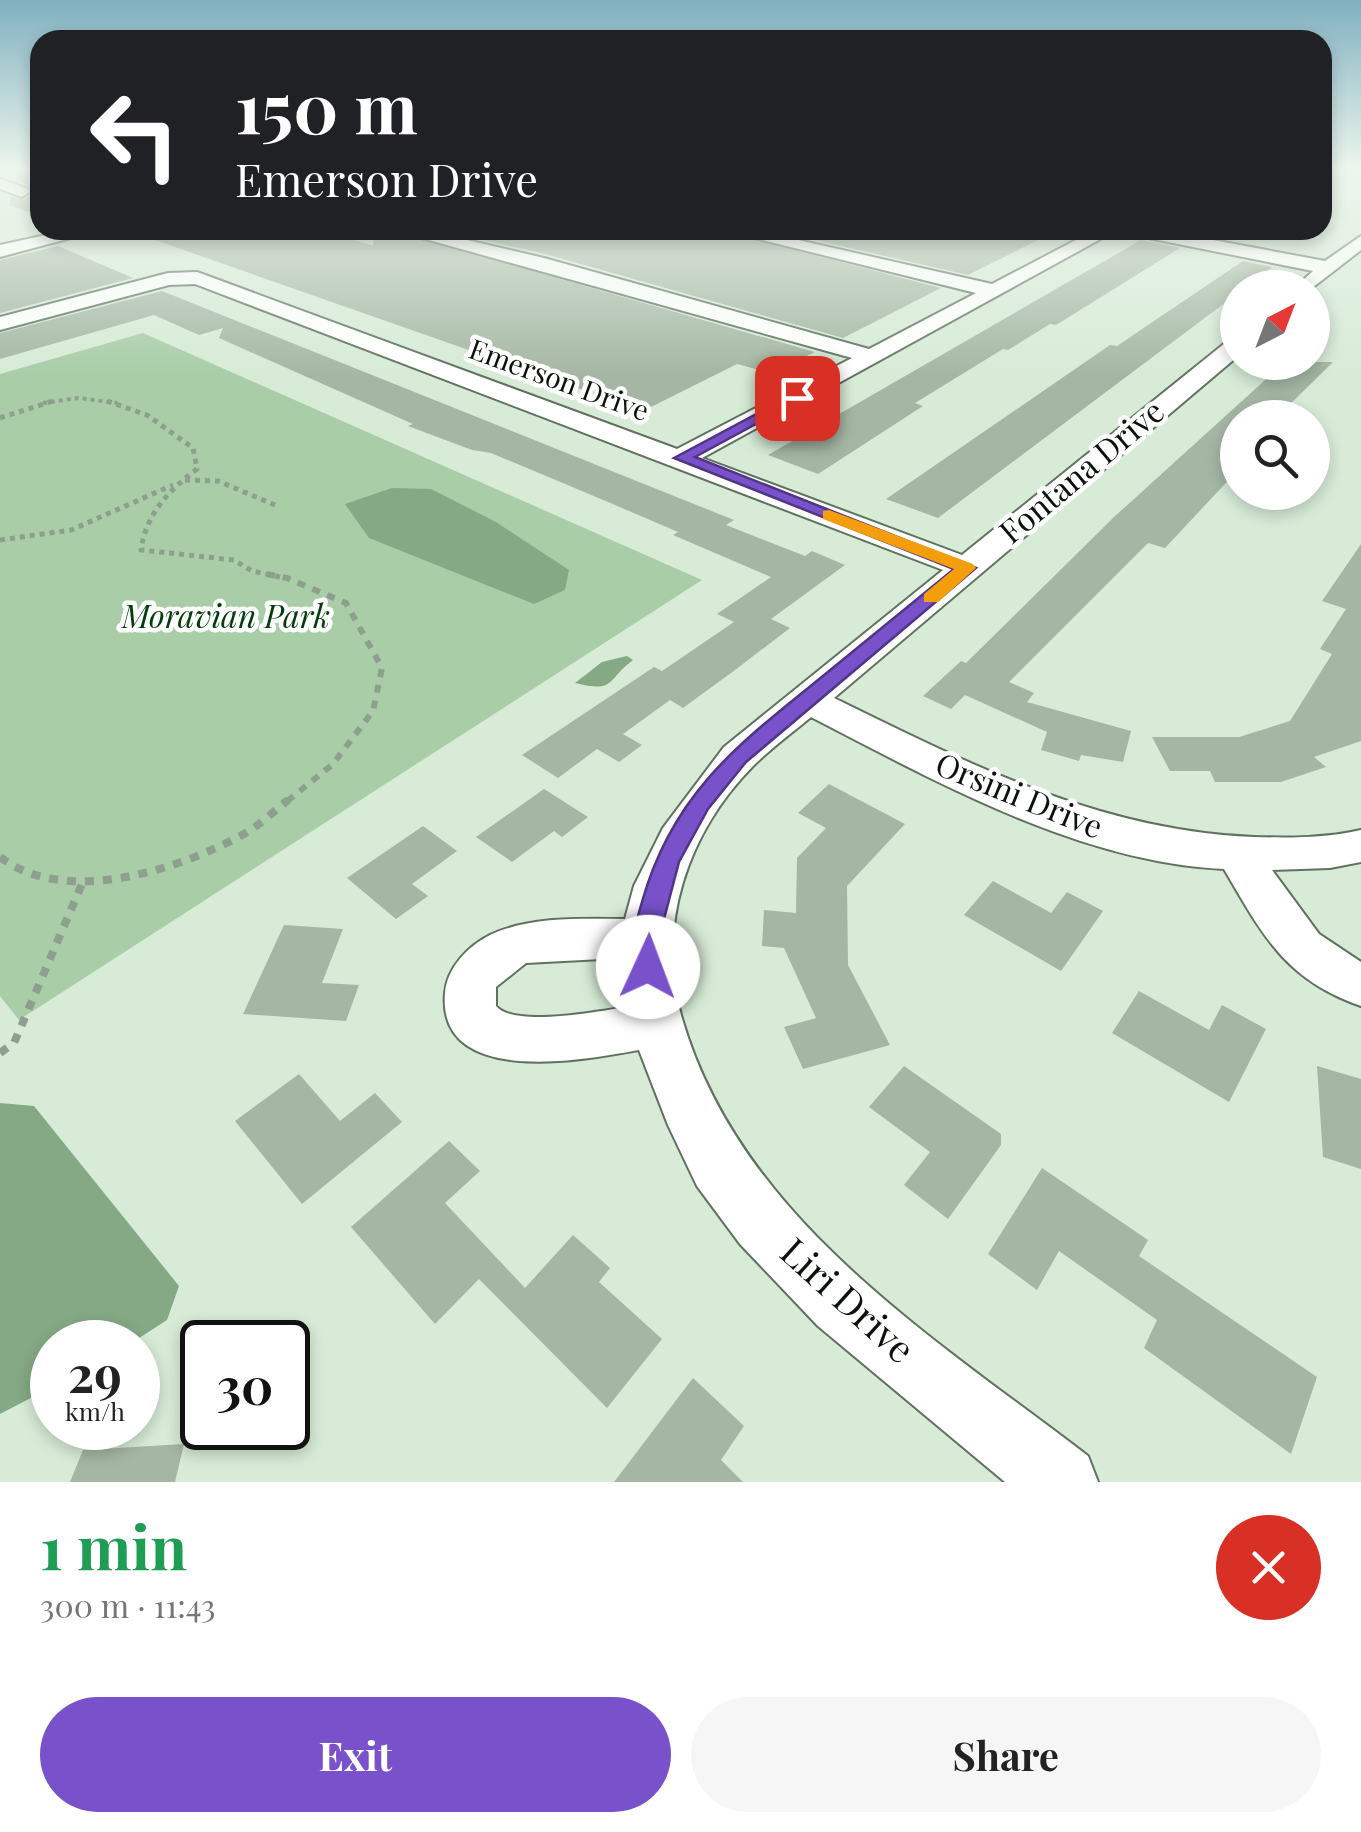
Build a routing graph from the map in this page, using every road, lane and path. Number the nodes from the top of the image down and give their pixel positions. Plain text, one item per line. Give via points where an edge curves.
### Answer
1 (48, 240) edge
2 (444, 240) edge
3 (773, 240) edge
4 (828, 240) edge
5 (1090, 240) edge
6 (1185, 240) edge
7 (1361, 241) edge
8 (808, 248) junction
9 (0, 251) edge
10 (1329, 268) junction
11 (1327, 270) edge
12 (996, 291) junction
13 (0, 324) edge
14 (874, 357) junction
15 (1220, 359) edge
16 (0, 418) edge
17 (682, 458) junction
18 (175, 484) junction
19 (275, 505) dead end
20 (0, 540) edge
21 (967, 568) junction
22 (808, 700) junction
23 (1239, 854) junction
24 (0, 857) edge
25 (1354, 859) edge
26 (82, 884) junction
27 (645, 938) junction
28 (1361, 985) edge
29 (655, 1025) junction
30 (0, 1053) edge
31 (1062, 1482) edge

1 - 9 street
2 - 14 street
3 - 8 street
4 - 8 street
5 - 12 street
6 - 10 street
7 - 10 street
8 - 12 street
10 - 11 street
12 - 14 street
13 - 17 street, Emerson Drive via 197,278
14 - 17 street
15 - 21 street, Fontana Drive
16 - 18 path via 70,396 137,408 193,448 198,469
17 - 21 street, Emerson Drive
18 - 19 path via 218,481
18 - 20 path via 71,530
18 - 26 path via 141,537 141,550 234,560 346,603 382,668 372,711 333,764 248,832 207,852
21 - 22 street, Fontana Drive
22 - 23 street, Orsini Drive via 1042,812 1124,837
22 - 27 street, Fontana Drive via 738,757 699,804 666,862
23 - 25 street, Orsini Drive
23 - 28 street via 1298,949
24 - 26 path via 18,870
26 - 30 path via 14,1043
27 - 29 street, Fontana Drive
27 - 29 street via 518,944 480,970 469,1002 475,1020 507,1040
29 - 31 street, Liri Drive via 724,1176 815,1282

